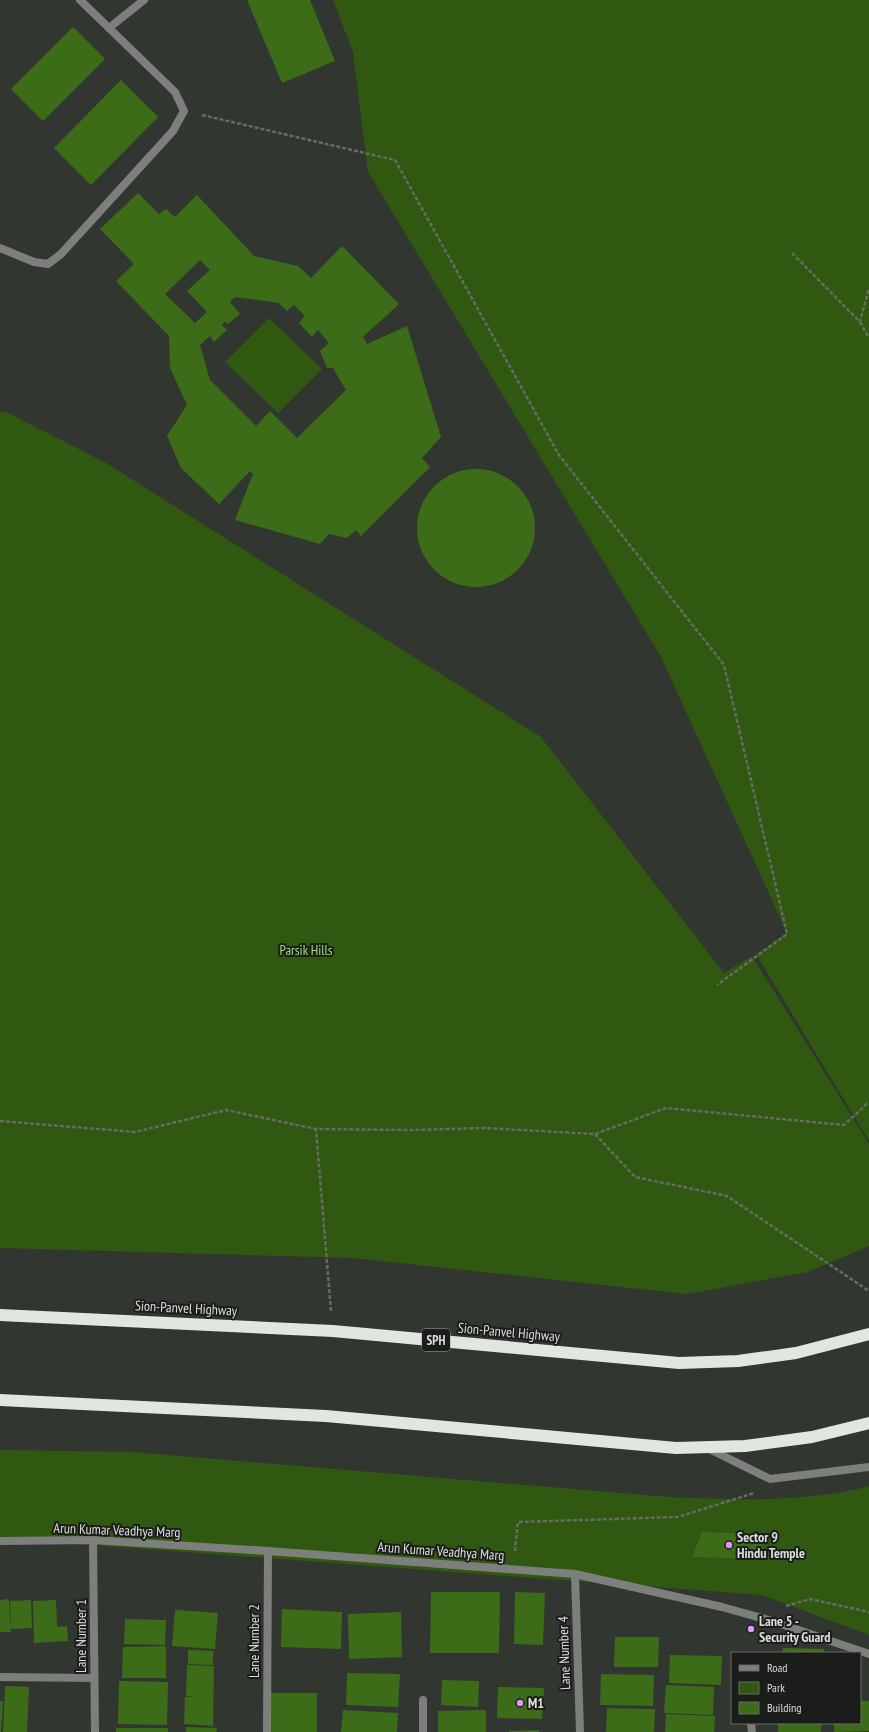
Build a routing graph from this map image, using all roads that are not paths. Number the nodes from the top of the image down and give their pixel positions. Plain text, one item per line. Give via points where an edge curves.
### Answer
1 (80, 0) edge
2 (144, 0) edge
3 (109, 28) junction
4 (0, 248) edge
5 (0, 1315) edge
6 (869, 1334) edge
7 (0, 1400) edge
8 (869, 1423) edge
9 (706, 1448) junction
10 (869, 1466) edge
11 (93, 1540) junction
12 (0, 1541) edge
13 (268, 1551) junction
14 (575, 1574) junction
15 (869, 1654) edge
16 (0, 1677) edge
17 (94, 1678) junction
18 (423, 1700) dead end
19 (95, 1732) edge
20 (267, 1732) edge
21 (423, 1732) edge
22 (580, 1732) edge

1 - 3 street
2 - 3 street
3 - 4 street via 175,92 184,111 173,131 61,254 48,264 34,262
5 - 6 highway, Sion-Panvel Highway / SPH via 333,1331 679,1363 738,1361 796,1353
7 - 9 highway via 326,1416 676,1448
8 - 9 highway via 812,1437 745,1446
9 - 10 street via 770,1479
11 - 12 street, Arun Kumar Veadhya Marg
11 - 13 street, Arun Kumar Veadhya Marg
11 - 17 street, Lane Number 1
13 - 14 street, Arun Kumar Veadhya Marg
13 - 20 street, Lane Number 2
14 - 15 street, Arun Kumar Veadhya Marg via 722,1607
14 - 22 street, Lane Number 4
16 - 17 street
17 - 19 street, Lane Number 1
18 - 21 street

